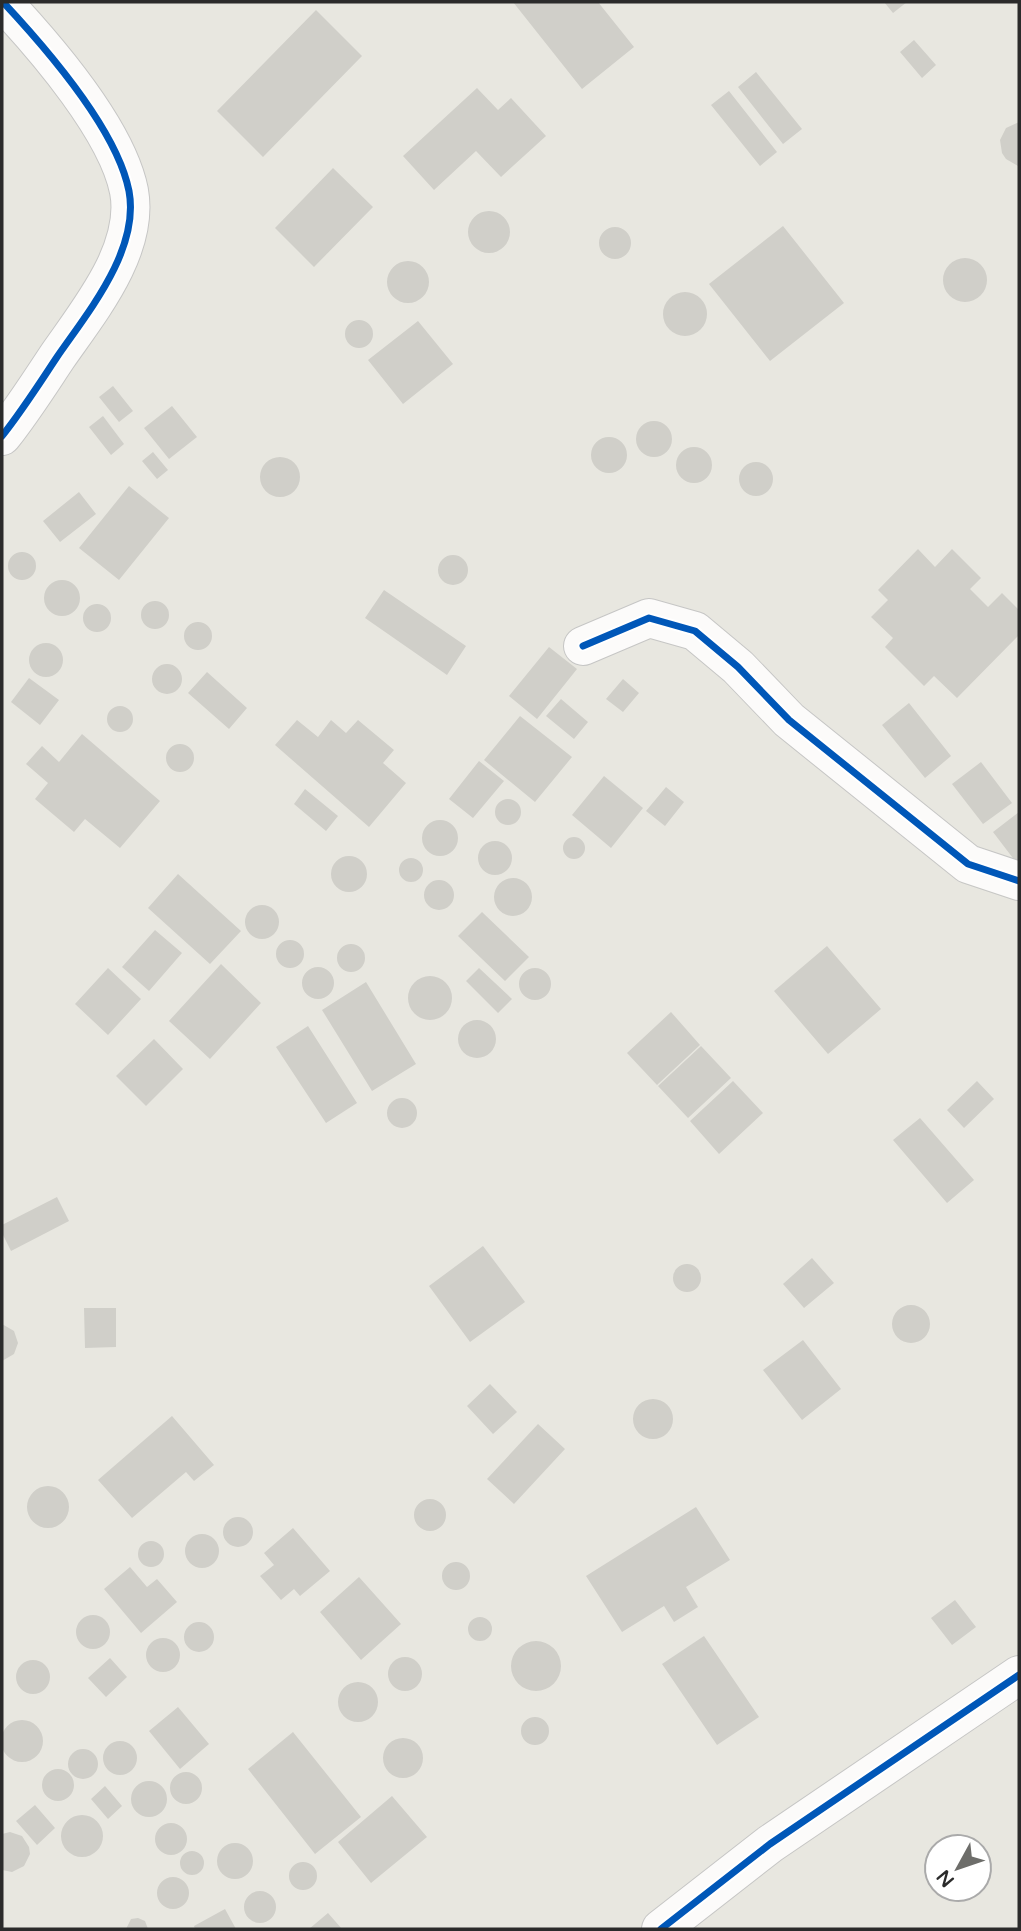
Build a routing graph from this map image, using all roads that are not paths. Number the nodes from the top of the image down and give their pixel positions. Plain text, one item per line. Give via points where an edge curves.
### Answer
1 (3, 2) edge
2 (2, 436) edge
3 (583, 646) dead end
4 (1019, 881) edge
5 (1019, 1675) edge
6 (661, 1929) edge

1 - 2 street via 90,110 113,147 129,192 128,232 107,285
3 - 4 street via 649,618 695,631 789,720 968,864
5 - 6 street via 770,1844

